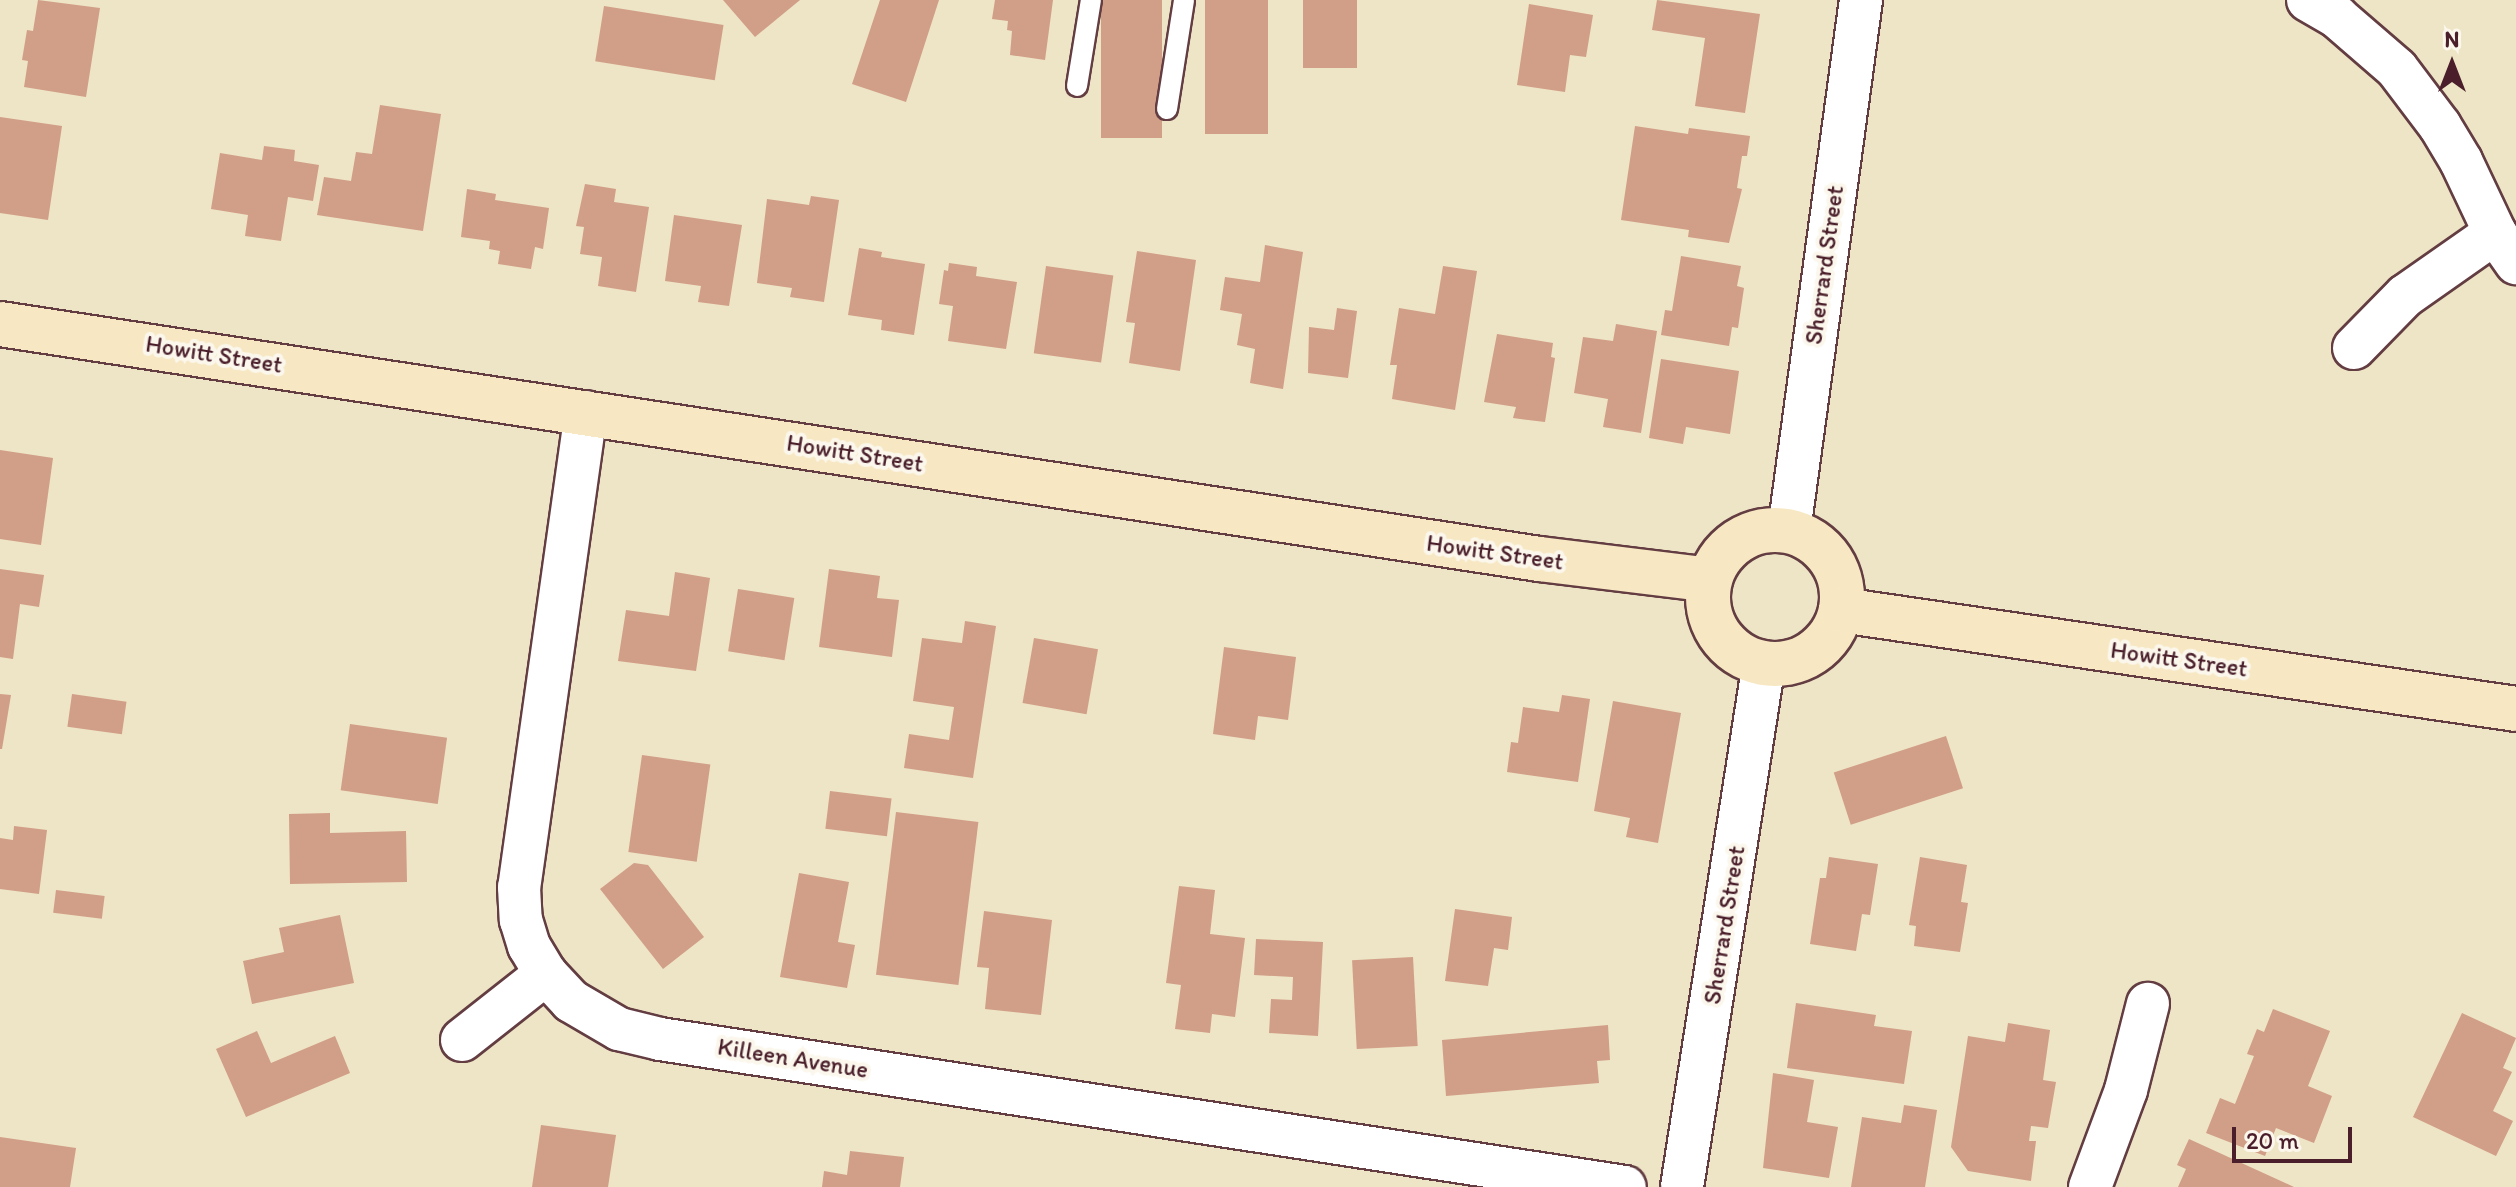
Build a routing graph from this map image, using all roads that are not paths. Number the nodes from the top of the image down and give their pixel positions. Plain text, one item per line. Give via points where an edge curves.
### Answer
1 (1091, 0) edge
2 (1184, 0) edge
3 (1861, 0) edge
4 (2331, 6) edge
5 (1077, 86) dead end
6 (1167, 109) dead end
7 (2505, 248) edge
8 (0, 324) edge
9 (2354, 348) dead end
10 (586, 412) junction
11 (1789, 531) junction
12 (1710, 580) junction
13 (1841, 610) junction
14 (1764, 663) junction
15 (2516, 709) edge
16 (546, 974) junction
17 (2148, 1004) dead end
18 (462, 1040) dead end
19 (1625, 1187) edge
20 (1682, 1187) edge
21 (2090, 1187) edge

1 - 5 lane
2 - 6 lane
3 - 11 street, Sherrard Street
4 - 7 street via 2397,69 2440,126
7 - 9 street via 2405,296
8 - 10 street, Howitt Street
10 - 12 street, Howitt Street via 1540,559
10 - 16 street, Killeen Avenue via 520,861 521,920
11 - 12 street via 1745,537 1726,550
11 - 13 street via 1828,555 1842,586
12 - 14 street via 1710,613 1719,633 1734,649
13 - 14 street via 1829,637 1814,651 1785,663
13 - 15 street, Howitt Street
14 - 20 street, Sherrard Street
16 - 18 street
16 - 19 street, Killeen Avenue via 585,1011 619,1029 660,1039
17 - 21 street via 2126,1090

